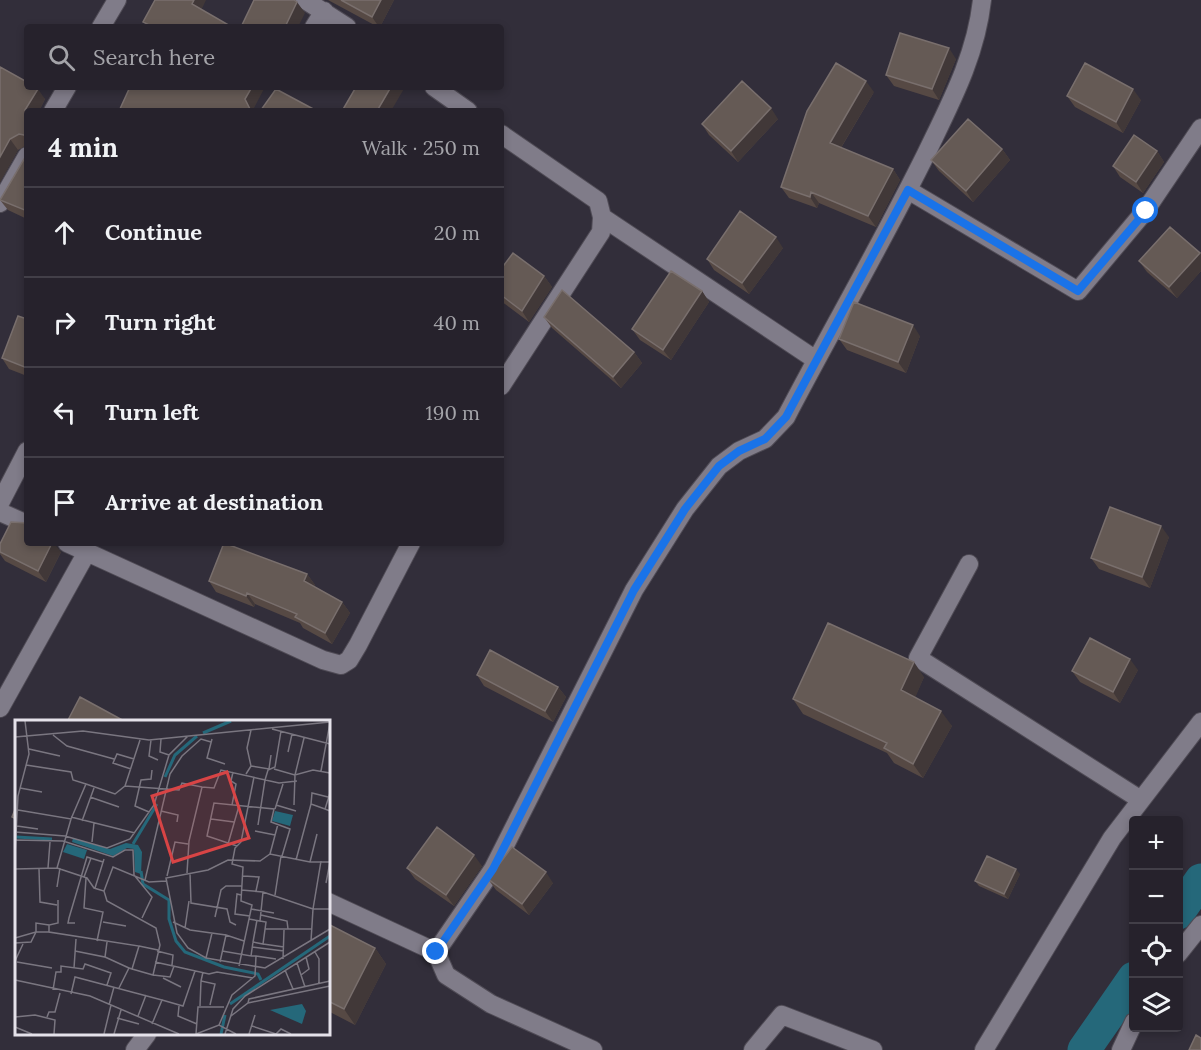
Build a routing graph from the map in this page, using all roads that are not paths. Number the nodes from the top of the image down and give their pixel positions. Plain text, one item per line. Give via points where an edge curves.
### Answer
1 (117, 0) edge
2 (305, 0) edge
3 (982, 0) edge
4 (324, 11) junction
5 (103, 24) edge
6 (316, 24) edge
7 (343, 24) edge
8 (65, 90) edge
9 (438, 90) edge
10 (55, 108) edge
11 (464, 108) edge
12 (1201, 128) edge
13 (504, 136) edge
14 (24, 161) edge
15 (908, 190) junction
16 (0, 202) edge
17 (602, 217) junction
18 (816, 360) junction
19 (504, 381) edge
20 (24, 457) edge
21 (0, 503) edge
22 (0, 512) edge
23 (24, 523) edge
24 (74, 546) edge
25 (409, 546) edge
26 (87, 552) junction
27 (969, 564) dead end
28 (0, 708) edge
29 (1201, 722) edge
30 (1141, 800) junction
31 (330, 903) edge
32 (1201, 926) edge
33 (1183, 949) edge
34 (436, 952) junction
35 (1129, 1032) edge
36 (146, 1035) edge
37 (135, 1050) edge
38 (593, 1050) edge
39 (753, 1050) edge
40 (873, 1050) edge
41 (984, 1050) edge
42 (1120, 1050) edge

1 - 5 street
2 - 4 street
3 - 15 street via 970,60
4 - 6 street
4 - 7 street
8 - 10 street
9 - 11 street
12 - 15 street via 1146,211 1078,291
13 - 17 street via 598,201
14 - 16 street
15 - 18 street
17 - 18 street
17 - 19 street via 601,232
18 - 34 street via 786,417 765,439 719,466 685,509 634,590 493,869
20 - 21 street
22 - 23 street
24 - 26 street
25 - 26 street via 358,645 341,665 322,660
26 - 28 street
27 - 30 street via 918,658
29 - 30 street
30 - 41 street via 1112,838
31 - 34 street
32 - 33 street
34 - 38 street via 446,975 491,1004
35 - 42 street
36 - 37 street
39 - 40 street via 782,1015

